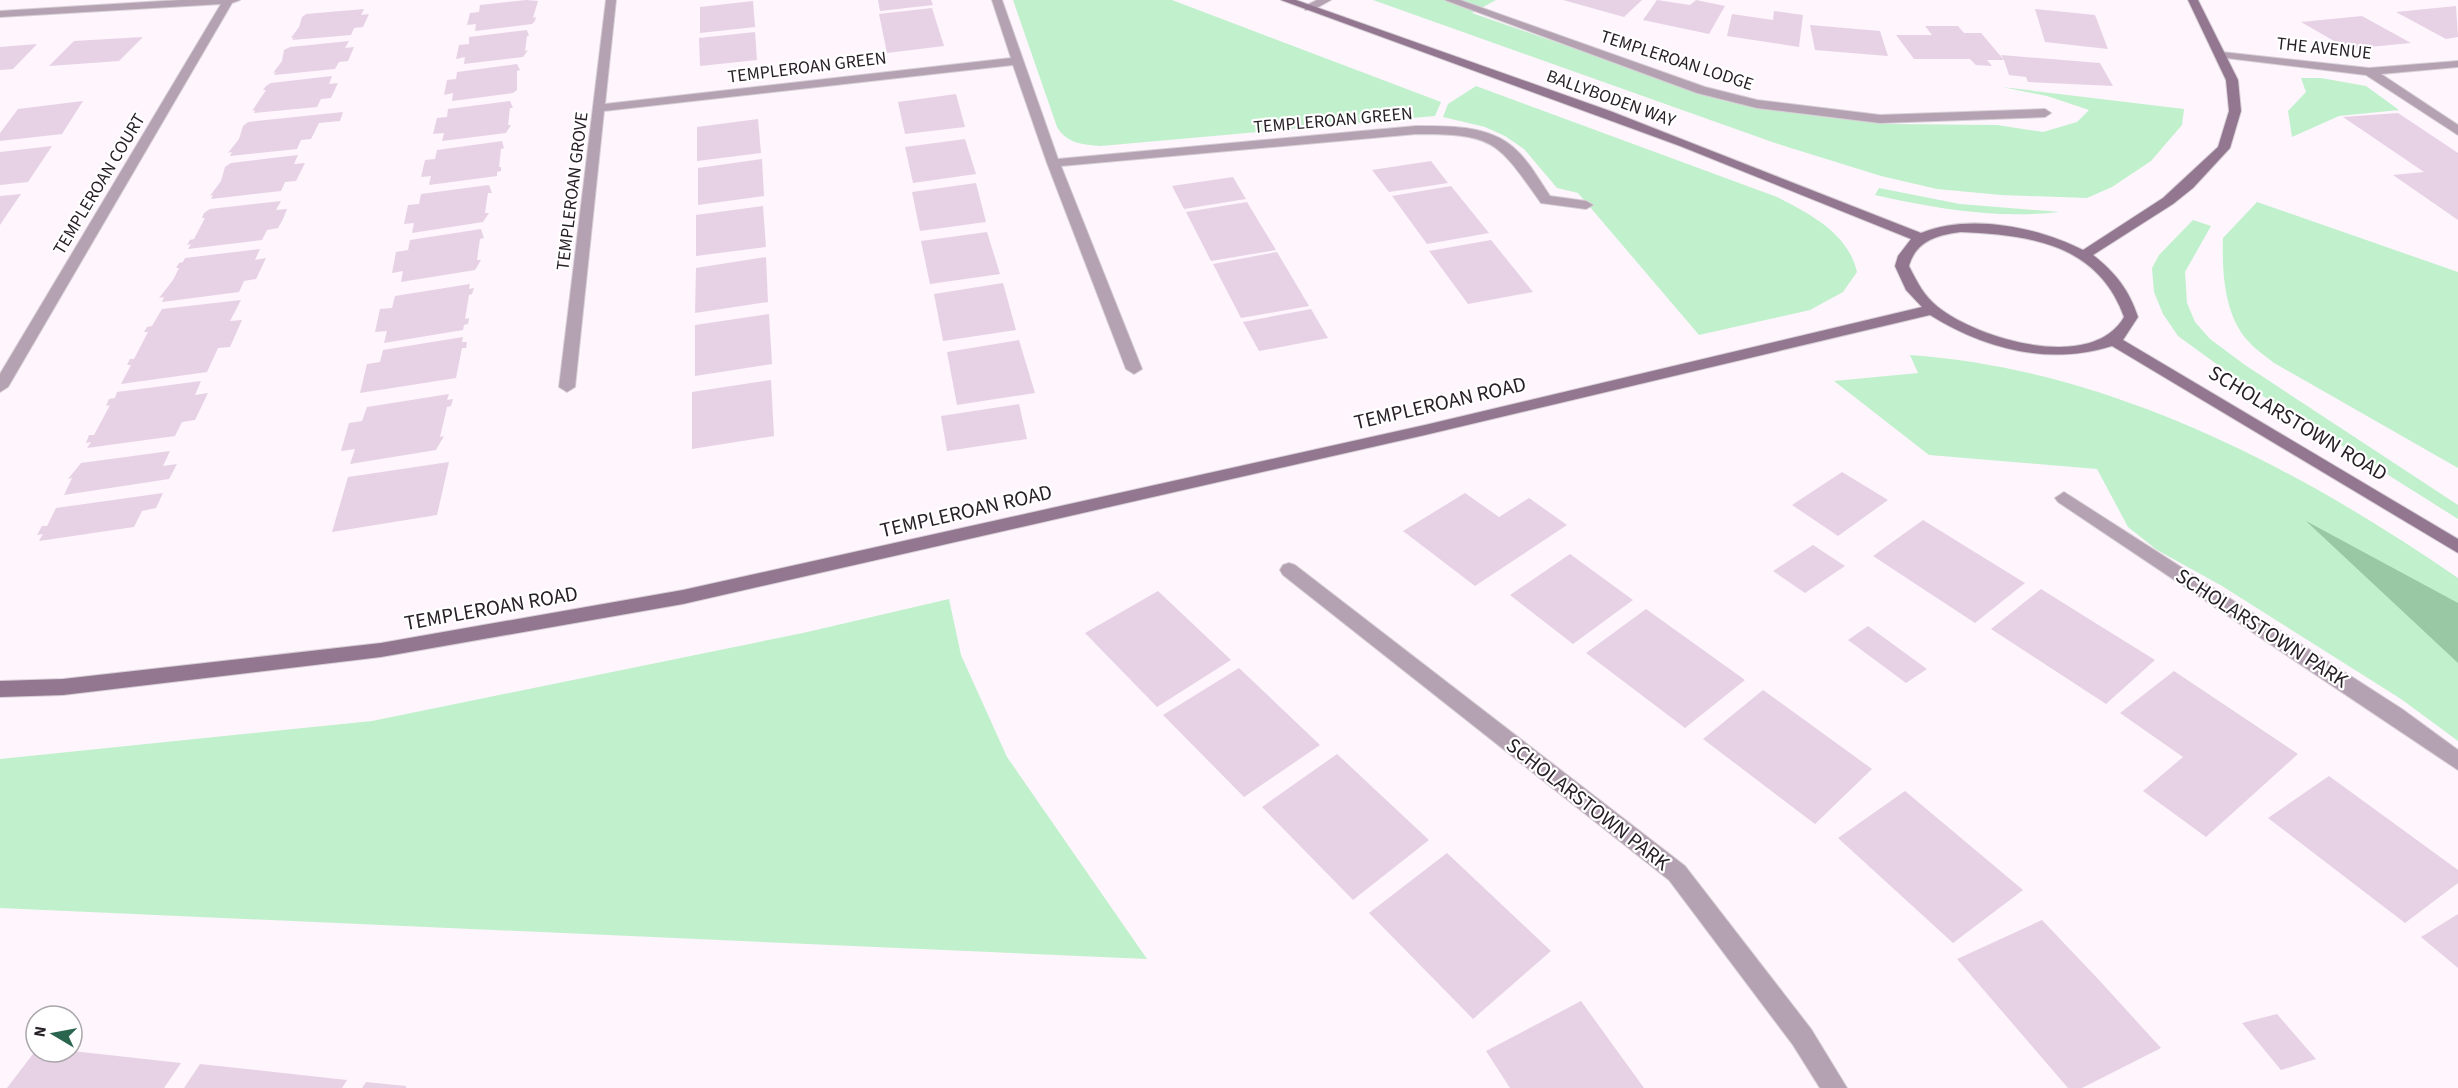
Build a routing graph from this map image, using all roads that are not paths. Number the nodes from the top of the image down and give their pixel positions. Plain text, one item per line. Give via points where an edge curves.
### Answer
1 (229, 0) edge
2 (235, 0) edge
3 (611, 0) edge
4 (997, 0) edge
5 (1286, 0) edge
6 (1326, 0) edge
7 (1450, 0) edge
8 (2193, 0) edge
9 (1309, 8) junction
10 (0, 14) edge
11 (2222, 55) junction
12 (1018, 61) junction
13 (2458, 64) edge
14 (2369, 72) junction
15 (600, 108) junction
16 (2045, 113) dead end
17 (2458, 131) edge
18 (1053, 163) junction
19 (1586, 205) dead end
20 (1921, 238) junction
21 (2083, 256) junction
22 (1930, 310) junction
23 (2113, 340) junction
24 (1134, 369) dead end
25 (0, 387) edge
26 (567, 387) dead end
27 (2064, 498) dead end
28 (2458, 547) edge
29 (1289, 570) dead end
30 (0, 689) edge
31 (2458, 761) edge
32 (1834, 1088) edge

1 - 2 street
1 - 10 street
1 - 25 street, TEMPLEROAN COURT
3 - 15 street, TEMPLEROAN GROVE
4 - 12 street
5 - 9 street, BALLYBODEN WAY
6 - 9 street
7 - 16 street, TEMPLEROAN LODGE via 1701,90 1757,104 1880,119
8 - 11 street
9 - 20 street, BALLYBODEN WAY via 1597,112
11 - 14 street, THE AVENUE
11 - 21 street via 2235,100 2224,148 2168,201
12 - 15 street, TEMPLEROAN GREEN
12 - 18 street
13 - 14 street, THE AVENUE
14 - 17 street
15 - 26 street, TEMPLEROAN GROVE
18 - 19 street, TEMPLEROAN GREEN via 1449,130 1478,135 1508,148 1546,200
18 - 24 street
20 - 21 street via 1943,230 1986,228 2038,238
20 - 22 street via 1908,248 1902,266 1912,291
21 - 23 street via 2112,277 2127,297 2131,317
22 - 23 street via 1965,329 2022,347 2077,350
22 - 30 street, TEMPLEROAN ROAD via 1436,427 683,597 381,651 75,685
23 - 28 street, SCHOLARSTOWN ROAD
27 - 31 street, SCHOLARSTOWN PARK via 2395,715
29 - 32 street, SCHOLARSTOWN PARK via 1677,873 1802,1037

